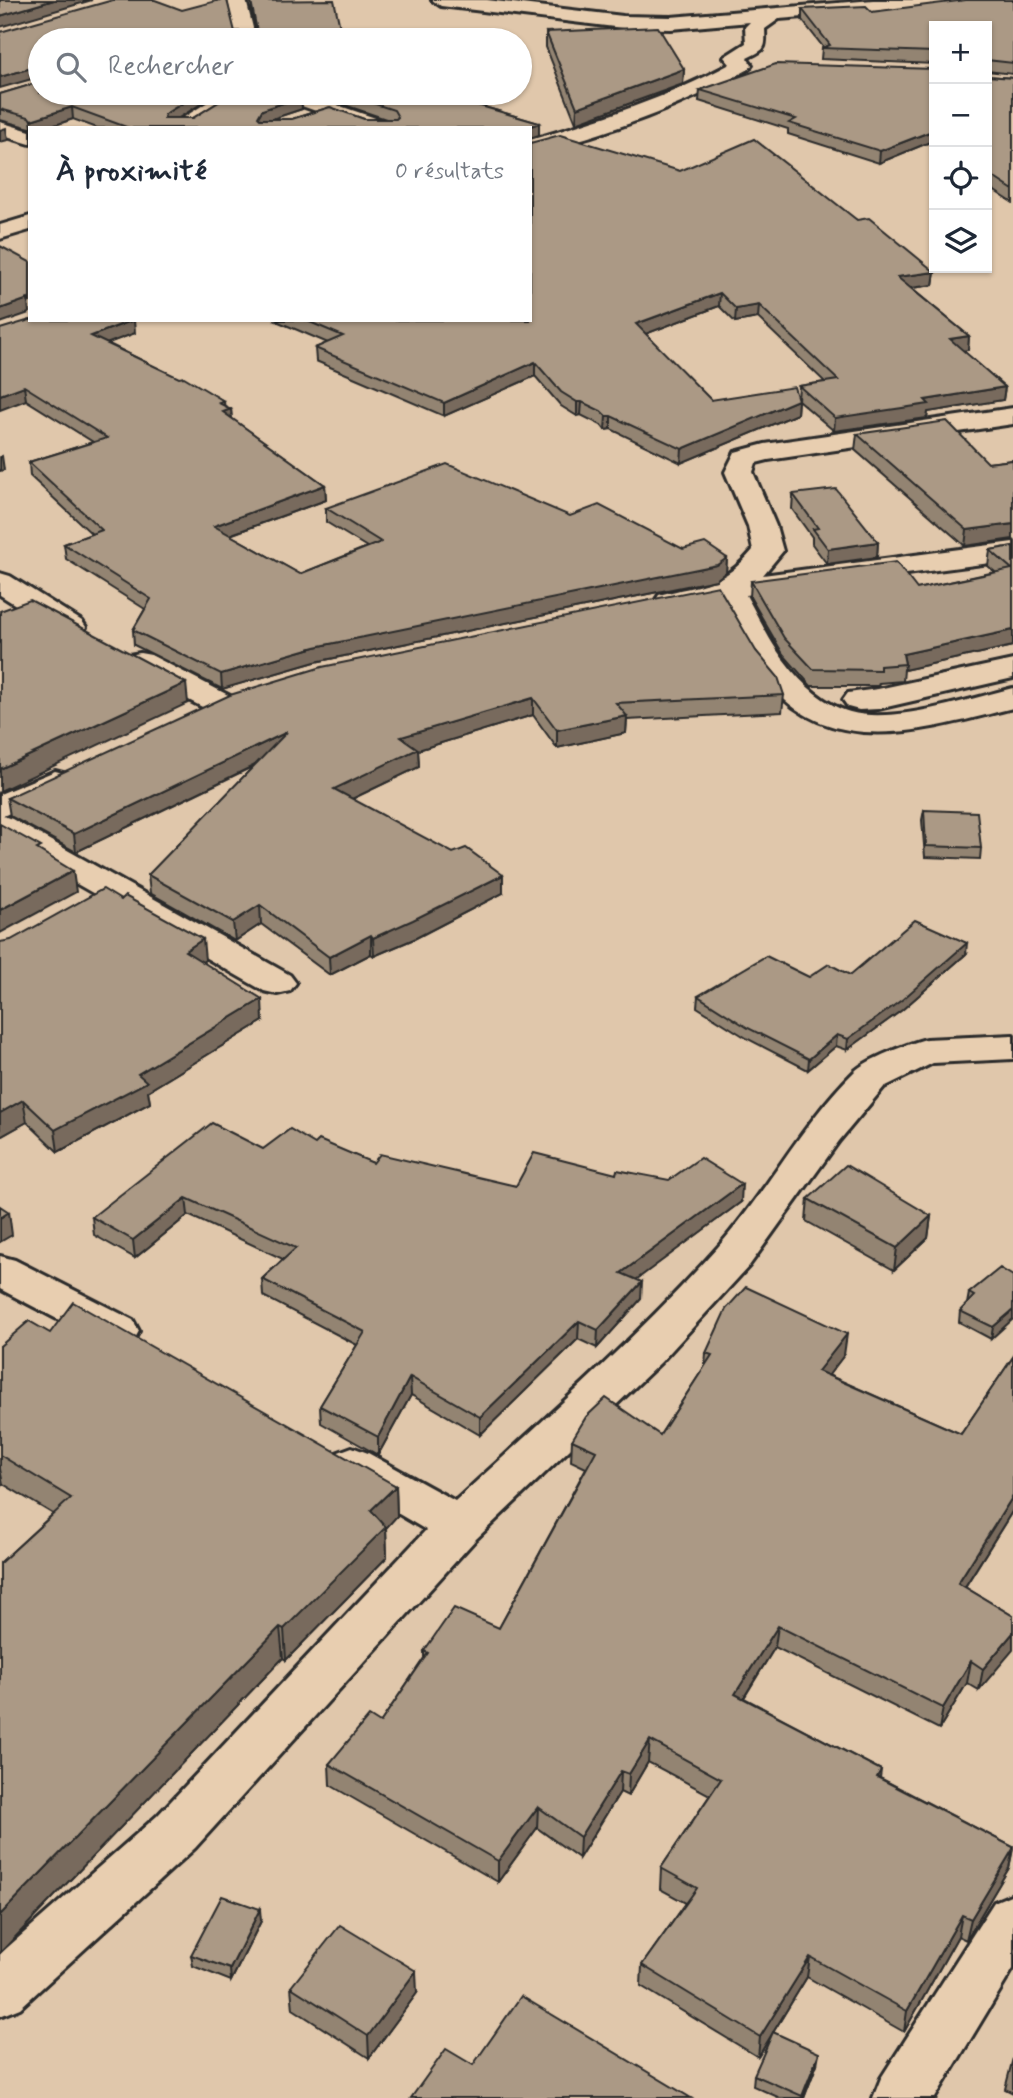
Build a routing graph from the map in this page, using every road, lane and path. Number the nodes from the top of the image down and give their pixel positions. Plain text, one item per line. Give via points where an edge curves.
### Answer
1 (237, 0) edge
2 (442, 0) edge
3 (748, 0) edge
4 (937, 0) edge
5 (773, 15) junction
6 (238, 28) edge
7 (769, 64) edge
8 (742, 65) junction
9 (216, 105) edge
10 (320, 105) edge
11 (332, 109) junction
12 (295, 120) edge
13 (180, 126) edge
14 (380, 126) edge
15 (0, 128) edge
16 (28, 137) edge
17 (532, 147) edge
18 (28, 224) edge
19 (0, 232) edge
20 (1013, 416) edge
21 (1013, 551) edge
22 (0, 582) edge
23 (727, 589) junction
24 (645, 606) edge
25 (1013, 669) edge
26 (1013, 698) edge
27 (812, 703) junction
28 (185, 720) edge
29 (81, 769) edge
30 (0, 807) edge
31 (0, 826) edge
32 (112, 889) junction
33 (78, 907) edge
34 (277, 983) dead end
35 (1013, 1047) edge
36 (0, 1271) edge
37 (150, 1350) edge
38 (317, 1445) edge
39 (459, 1526) junction
40 (1013, 1919) edge
41 (0, 1990) edge
42 (902, 2098) edge

1 - 6 street
2 - 5 street via 623,22
3 - 5 street
4 - 5 street
5 - 8 street via 755,27 756,46 734,57
7 - 8 street
8 - 17 street via 704,86
9 - 13 street
10 - 11 street
11 - 12 street
11 - 14 street
15 - 16 street
18 - 19 street
20 - 23 street via 744,458 738,472 768,551
21 - 23 street
22 - 28 street via 65,624 232,699
23 - 24 street
23 - 27 street via 783,681
25 - 27 street via 878,699
26 - 27 street via 947,715 870,723 835,718
29 - 30 street
31 - 32 street
32 - 33 street
32 - 34 street
35 - 39 street via 926,1051 870,1078 734,1256 645,1351
36 - 37 street
38 - 39 street
39 - 41 street via 176,1832
40 - 42 street

